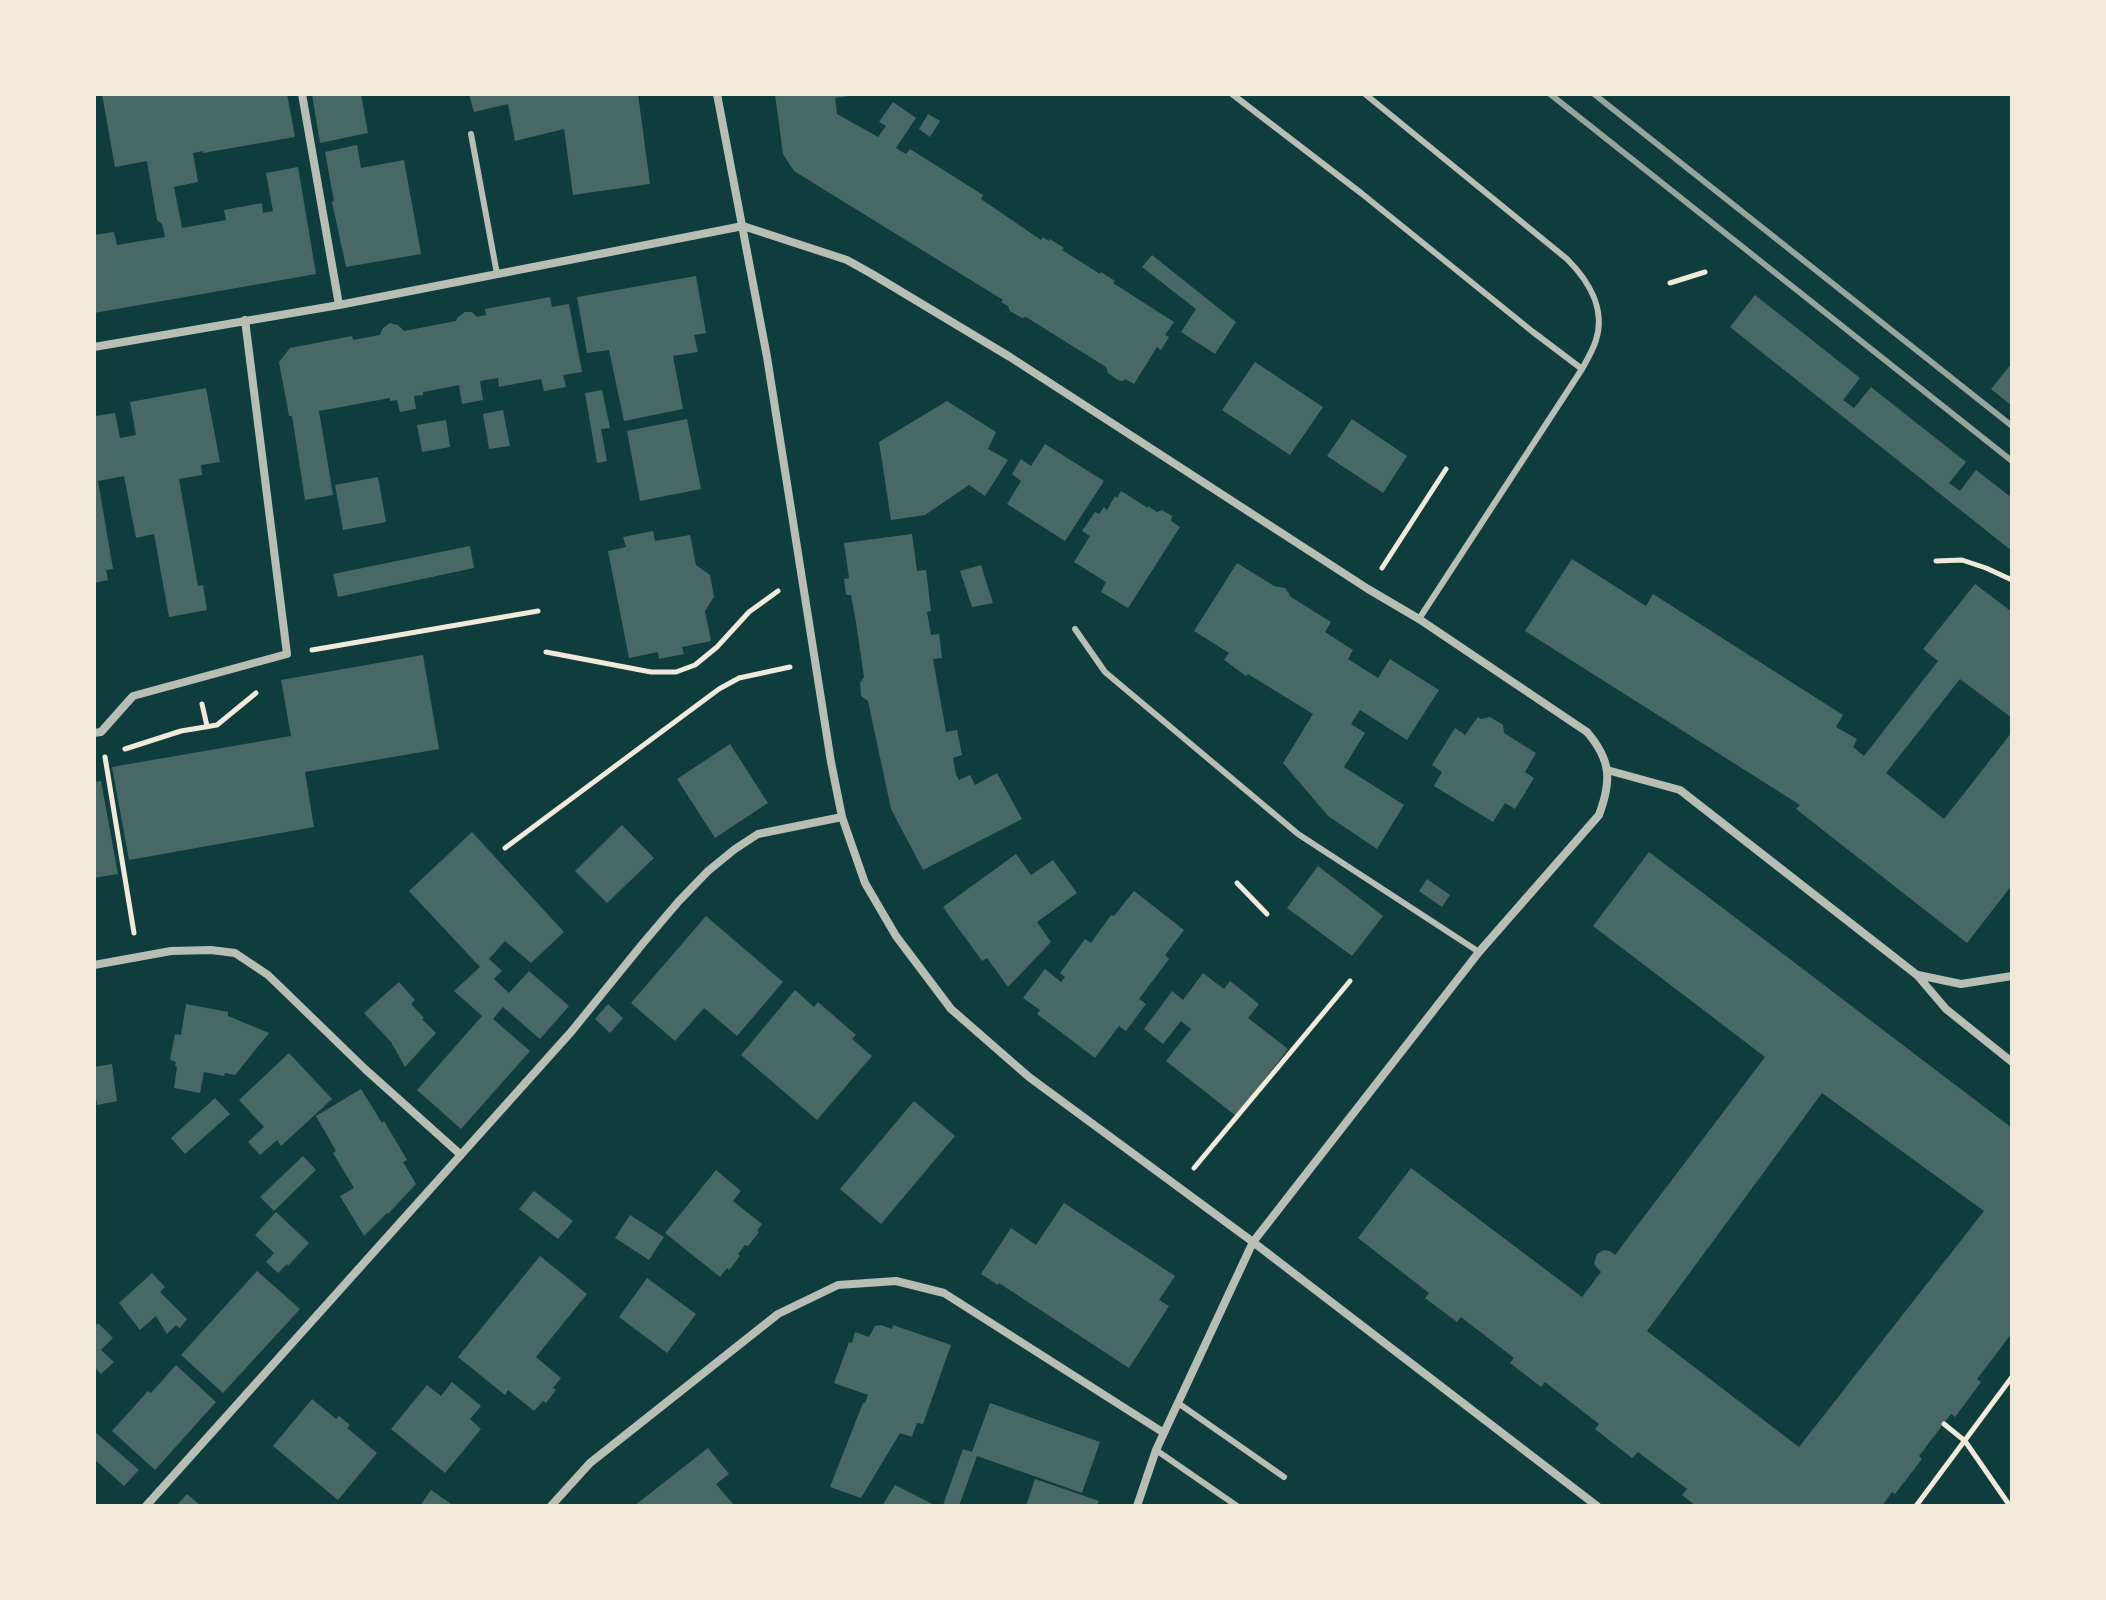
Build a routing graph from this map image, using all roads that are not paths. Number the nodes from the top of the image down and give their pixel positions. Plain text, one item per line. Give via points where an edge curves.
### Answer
1 (302, 94) edge
2 (717, 94) edge
3 (1232, 94) edge
4 (1365, 94) edge
5 (471, 134) dead end
6 (743, 226) junction
7 (497, 274) junction
8 (339, 305) junction
9 (245, 320) junction
10 (94, 347) edge
11 (1582, 369) junction
12 (1419, 619) junction
13 (1075, 629) dead end
14 (97, 733) edge
15 (1607, 770) junction
16 (842, 817) junction
17 (1479, 952) junction
18 (94, 965) edge
19 (1917, 975) junction
20 (2012, 976) edge
21 (2012, 1062) edge
22 (461, 1155) junction
23 (1253, 1242) junction
24 (1178, 1403) junction
25 (1164, 1433) junction
26 (1156, 1450) junction
27 (1284, 1477) dead end
28 (146, 1506) edge
29 (551, 1506) edge
30 (1137, 1506) edge
31 (1237, 1506) edge
32 (1597, 1506) edge

1 - 8 street
2 - 6 street
3 - 11 lane
4 - 11 lane via 1578,270 1595,300 1599,330
5 - 7 lane
6 - 7 street
6 - 12 street via 847,260 872,274
6 - 16 street
7 - 8 street
8 - 9 street
9 - 10 street
9 - 14 street via 287,654 133,696
11 - 12 lane
12 - 15 street via 1587,732 1600,748
13 - 17 lane via 1105,672 1298,834
15 - 17 street via 1607,794 1599,815
15 - 19 street via 1680,790
16 - 22 street via 758,834 708,871
16 - 23 street via 865,883 896,936 951,1009 1029,1077
17 - 23 street
18 - 22 street via 171,951 235,953 268,975
19 - 20 street via 1961,984
19 - 21 street via 1946,1009
22 - 28 street
23 - 24 street
23 - 32 street
24 - 25 street
24 - 27 lane
25 - 26 street
25 - 29 street via 944,1293 896,1281 838,1285 778,1314 590,1463
26 - 30 street
26 - 31 lane

